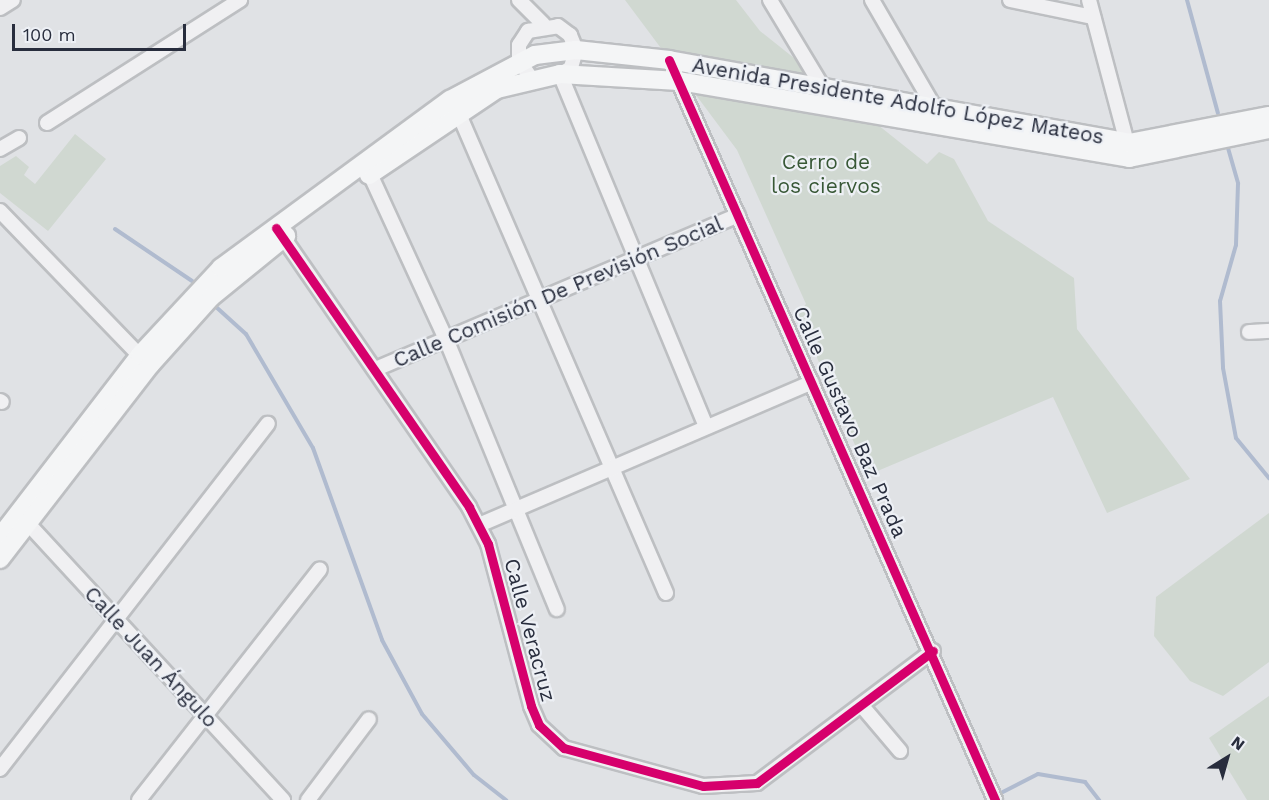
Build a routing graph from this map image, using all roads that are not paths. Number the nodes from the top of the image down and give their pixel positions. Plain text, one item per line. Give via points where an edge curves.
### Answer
1 (13, 0) edge
2 (240, 0) edge
3 (519, 0) edge
4 (770, 0) edge
5 (872, 0) edge
6 (1010, 0) edge
7 (1089, 0) edge
8 (0, 8) edge
9 (1093, 17) junction
10 (543, 24) junction
11 (576, 50) junction
12 (669, 60) junction
13 (519, 61) junction
14 (560, 74) junction
15 (531, 78) junction
16 (679, 81) junction
17 (822, 86) junction
18 (835, 108) junction
19 (934, 108) junction
20 (458, 112) junction
21 (1269, 116) edge
22 (47, 123) dead end
23 (946, 127) junction
24 (1269, 129) edge
25 (19, 138) dead end
26 (0, 149) edge
27 (1129, 151) junction
28 (370, 174) junction
29 (0, 211) edge
30 (738, 215) junction
31 (280, 233) junction
32 (633, 260) junction
33 (540, 299) junction
34 (1269, 331) edge
35 (1249, 332) dead end
36 (446, 339) junction
37 (145, 360) junction
38 (378, 368) junction
39 (812, 382) junction
40 (268, 424) dead end
41 (706, 426) junction
42 (610, 468) junction
43 (515, 509) junction
44 (23, 518) junction
45 (479, 525) junction
46 (0, 537) edge
47 (0, 558) edge
48 (320, 569) dead end
49 (666, 593) dead end
50 (557, 609) dead end
51 (116, 621) junction
52 (933, 651) junction
53 (862, 706) junction
54 (206, 716) junction
55 (369, 719) dead end
56 (900, 751) dead end
57 (0, 769) edge
58 (993, 795) edge
59 (139, 800) edge
60 (283, 800) edge
61 (308, 800) edge

1 - 8 street
2 - 22 street
3 - 10 street
4 - 17 street
5 - 19 street
6 - 9 street
7 - 9 street
9 - 27 street
10 - 11 street via 570,35
10 - 13 street via 528,31 519,45
11 - 12 main road, Avenida Presidente Adolfo López Mateos
11 - 13 main road, Avenida Presidente Adolfo López Mateos
11 - 14 street via 571,68
12 - 16 street, Calle Gustavo Baz Prada
12 - 17 main road, Avenida Presidente Adolfo López Mateos
13 - 15 street
13 - 31 main road, Avenida Presidente Adolfo López Mateos via 450,100
14 - 15 main road, Avenida Presidente Adolfo López Mateos
14 - 16 main road, Avenida Presidente Adolfo López Mateos
14 - 32 street
15 - 20 main road, Avenida Presidente Adolfo López Mateos via 497,89
16 - 18 main road, Avenida Presidente Adolfo López Mateos
16 - 30 street, Calle Gustavo Baz Prada
17 - 18 street
17 - 19 main road, Avenida Presidente Adolfo López Mateos
18 - 23 main road, Avenida Presidente Adolfo López Mateos
19 - 23 street
19 - 27 main road, Avenida Presidente Adolfo López Mateos
20 - 28 main road, Avenida Presidente Adolfo López Mateos
20 - 33 street
21 - 27 main road, Avenida Presidente Adolfo López Mateos
23 - 27 main road, Avenida Presidente Adolfo López Mateos
24 - 27 main road, Avenida Presidente Adolfo López Mateos
25 - 26 street
28 - 31 main road, Avenida Presidente Adolfo López Mateos
28 - 36 street
29 - 37 street
30 - 32 street, Calle Comisión De Previsión Social
30 - 39 street, Calle Gustavo Baz Prada
31 - 37 main road, Avenida Presidente Adolfo López Mateos via 221,268
31 - 38 street, Calle Veracruz
32 - 33 street, Calle Comisión De Previsión Social
32 - 41 street
33 - 36 street, Calle Comisión De Previsión Social
33 - 42 street
34 - 35 street
36 - 38 street, Calle Comisión De Previsión Social
36 - 43 street
37 - 44 main road, Avenida Presidente Adolfo López Mateos
38 - 45 street, Calle Veracruz
39 - 41 street
39 - 52 street, Calle Gustavo Baz Prada
40 - 51 street
41 - 42 street
42 - 43 street
42 - 49 street
43 - 45 street
43 - 50 street
44 - 46 main road, Avenida Presidente Adolfo López Mateos
44 - 47 main road, Avenida Presidente Adolfo López Mateos
44 - 51 street, Calle Juan Ángulo
45 - 53 street, Calle Veracruz via 531,706 539,725 564,748 703,786 741,787 776,773
48 - 54 street
51 - 54 street, Calle Juan Ángulo
51 - 57 street
52 - 53 street, Calle Veracruz
52 - 58 street, Calle Gustavo Baz Prada
53 - 56 street
54 - 59 street
54 - 60 street, Calle Juan Ángulo
55 - 61 street

